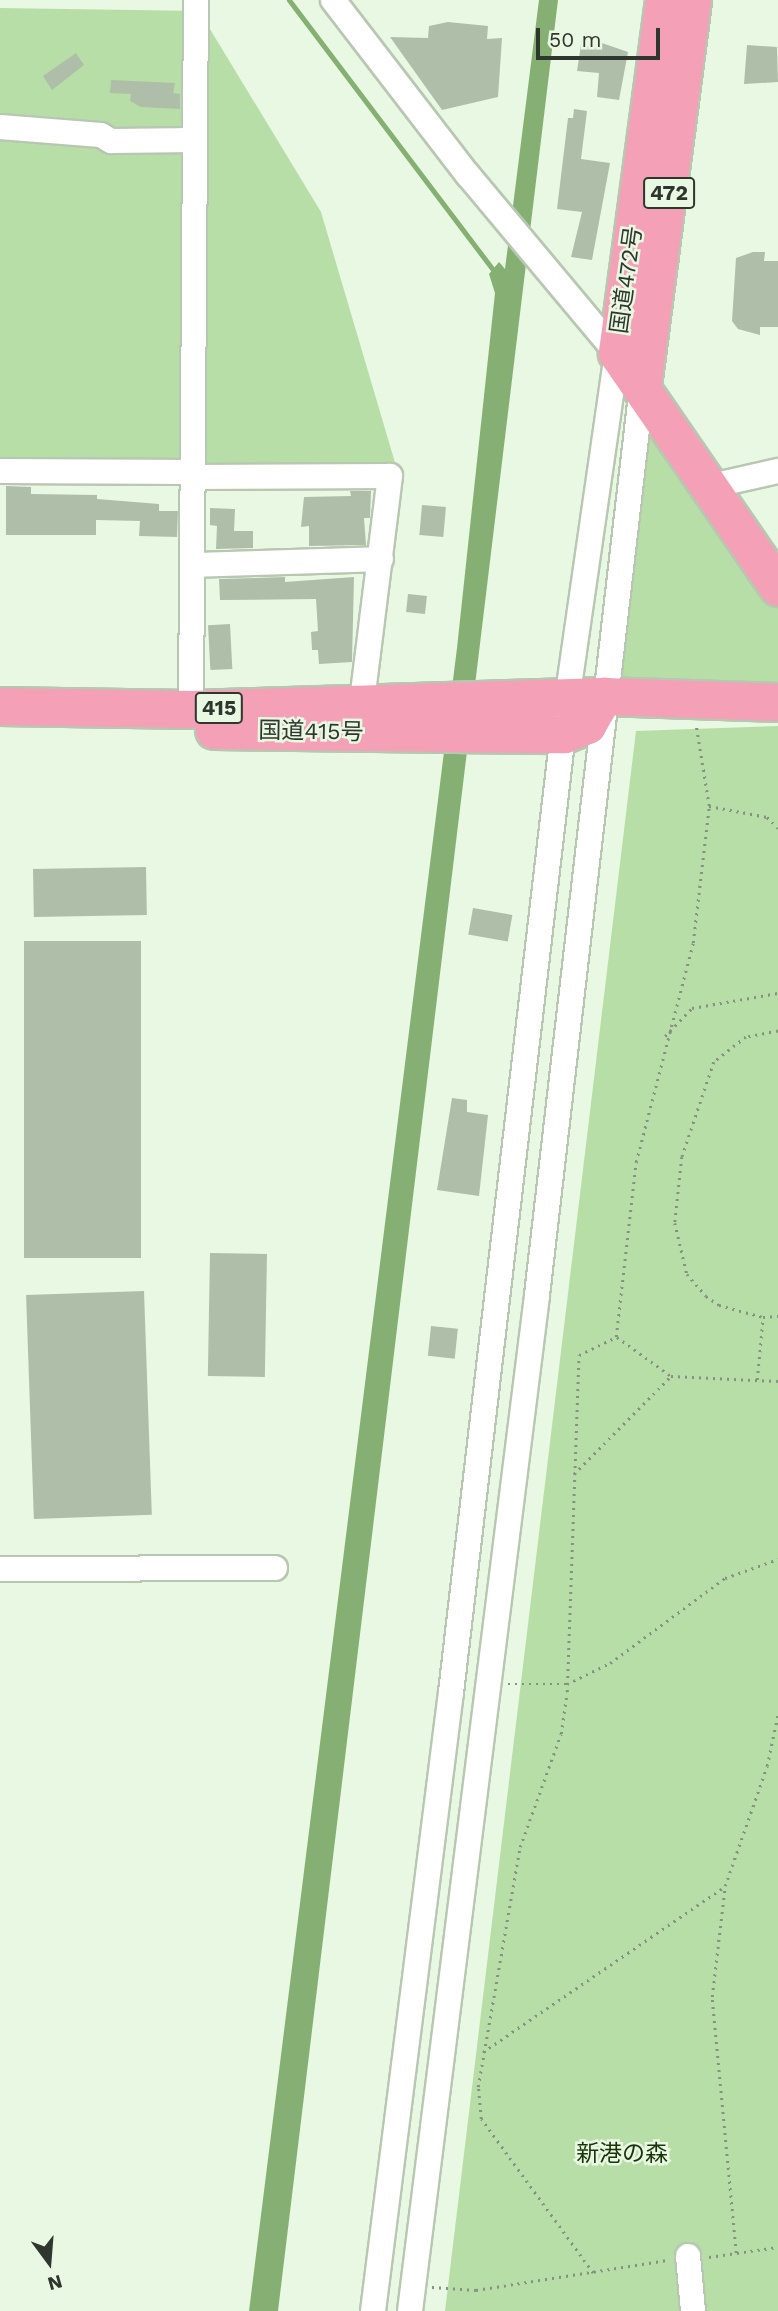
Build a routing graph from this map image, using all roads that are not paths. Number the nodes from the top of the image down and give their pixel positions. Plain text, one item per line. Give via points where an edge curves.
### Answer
1 (196, 0) edge
2 (333, 0) edge
3 (664, 0) edge
4 (692, 0) edge
5 (0, 127) edge
6 (195, 140) junction
7 (617, 353) junction
8 (642, 386) junction
9 (0, 471) edge
10 (778, 471) edge
11 (192, 474) junction
12 (707, 487) junction
13 (381, 559) junction
14 (193, 565) junction
15 (778, 587) edge
16 (604, 696) junction
17 (362, 700) junction
18 (778, 702) edge
19 (0, 706) edge
20 (191, 709) junction
21 (565, 716) junction
22 (435, 717) junction
23 (0, 727) edge
24 (275, 1568) dead end
25 (0, 1569) edge
26 (688, 2256) road end
27 (373, 2311) edge
28 (410, 2311) edge
29 (693, 2311) edge

1 - 6 street
2 - 7 street via 468,175
3 - 7 highway, 国道472号 / 472
4 - 8 highway, 国道472号 / 472
5 - 6 street via 101,135 111,141
6 - 11 street
7 - 8 highway, 国道472号
7 - 21 street
8 - 12 highway, 国道472号
8 - 16 street
9 - 11 street
10 - 12 street
11 - 13 street via 390,476
11 - 14 street
12 - 15 highway, 国道472号
13 - 14 street
13 - 17 street
14 - 20 street
16 - 18 highway
16 - 21 highway via 587,725
16 - 28 street via 537,1295
17 - 20 highway, 国道415号 / 415
17 - 22 highway, 国道415号 / 415
19 - 20 highway, 国道415号 / 415
21 - 22 highway, 国道415号 / 415
21 - 27 street
22 - 23 highway, 国道415号 / 415
24 - 25 street
26 - 29 street

